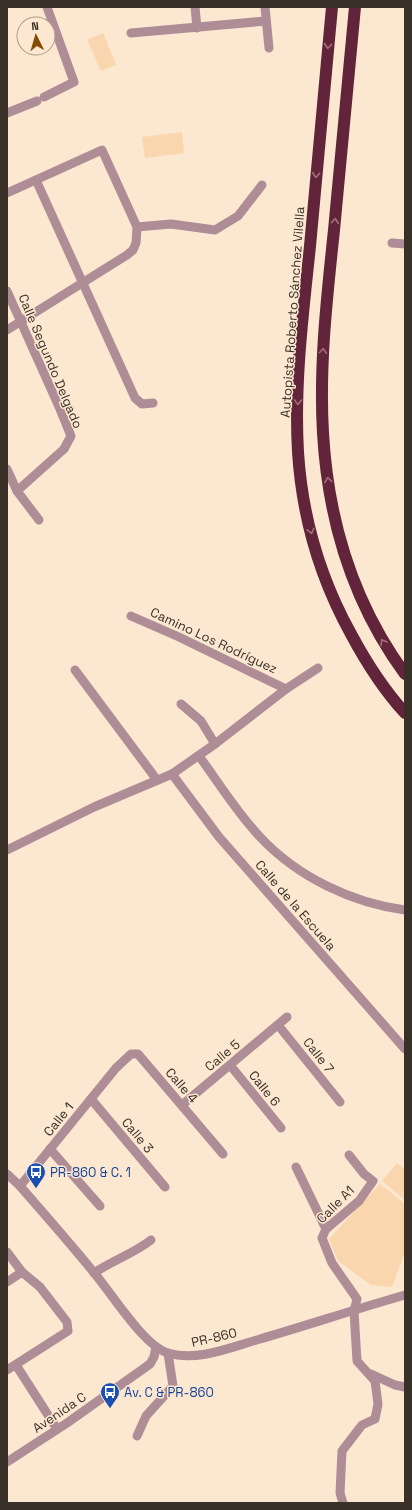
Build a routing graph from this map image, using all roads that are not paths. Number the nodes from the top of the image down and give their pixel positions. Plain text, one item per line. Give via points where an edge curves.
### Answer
1 (47, 7) edge
2 (195, 7) edge
3 (265, 7) edge
4 (332, 7) edge
5 (355, 7) edge
6 (266, 21) junction
7 (197, 28) junction
8 (131, 33) dead end
9 (269, 48) dead end
10 (7, 112) edge
11 (36, 180) junction
12 (262, 186) dead end
13 (7, 193) edge
14 (137, 227) junction
15 (392, 243) dead end
16 (405, 244) edge
17 (83, 282) junction
18 (7, 291) edge
19 (21, 321) junction
20 (7, 330) edge
21 (153, 403) dead end
22 (7, 470) edge
23 (17, 491) junction
24 (39, 520) dead end
25 (131, 616) dead end
26 (318, 668) dead end
27 (75, 670) dead end
28 (405, 674) edge
29 (286, 689) junction
30 (181, 704) dead end
31 (405, 713) edge
32 (215, 744) junction
33 (199, 756) junction
34 (172, 774) junction
35 (157, 780) junction
36 (7, 850) edge
37 (405, 910) edge
38 (287, 1017) dead end
39 (278, 1025) junction
40 (405, 1049) edge
41 (230, 1065) junction
42 (116, 1068) joint
43 (91, 1099) junction
44 (340, 1102) dead end
45 (182, 1105) junction
46 (281, 1128) dead end
47 (50, 1149) junction
48 (223, 1154) dead end
49 (349, 1155) dead end
50 (296, 1168) dead end
51 (7, 1174) edge
52 (20, 1186) junction
53 (165, 1187) dead end
54 (100, 1206) dead end
55 (326, 1229) junction
56 (151, 1240) dead end
57 (7, 1252) edge
58 (22, 1272) junction
59 (94, 1273) junction
60 (7, 1282) edge
61 (405, 1295) edge
62 (354, 1311) junction
63 (156, 1347) junction
64 (168, 1353) junction
65 (16, 1365) junction
66 (7, 1370) edge
67 (365, 1370) junction
68 (405, 1387) edge
69 (57, 1430) junction
70 (137, 1436) dead end
71 (7, 1462) edge
72 (343, 1503) edge

1 - 10 street via 74,82
2 - 7 street
3 - 6 street
4 -> 31 highway, Autopista Roberto Sánchez Vilella via 298,381 298,451 305,508 328,588 366,663
28 -> 5 highway via 372,623 350,571 332,504 323,434 326,307
6 - 7 street
6 - 9 street
7 - 8 street
11 - 13 street
11 - 14 street via 102,150
11 - 17 street
12 - 14 street via 238,216 215,230 171,224
14 - 17 street via 133,250
15 - 16 street
17 - 19 street
17 - 21 street via 135,398 142,404
18 - 19 street, Calle Segundo Delgado
19 - 20 street
19 - 23 street, Calle Segundo Delgado via 71,436 64,449
22 - 23 street
23 - 24 street
25 - 29 street, Camino Los Rodríguez via 179,636
26 - 29 street
27 - 35 street
29 - 32 street
30 - 32 street via 201,721
32 - 33 street
33 - 34 street
33 - 37 street via 260,838 294,866 340,892
34 - 35 street
34 - 40 street, Calle de la Escuela via 219,837
35 - 36 street via 94,807
38 - 39 street, Calle 5
39 - 41 street, Calle 5
39 - 44 street, Calle 7
41 - 45 street, Calle 5
41 - 46 street, Calle 6
42 - 43 street, Calle 1
42 - 45 street, Calle 4 via 131,1054 138,1054
43 - 47 street, Calle 1
43 - 53 street, Calle 3
45 - 48 street, Calle 4
47 - 52 street, Calle 1
47 - 54 street
49 - 55 street, Calle A1 via 364,1174 373,1180 359,1201
50 - 55 street
51 - 52 street, PR-860 / PR-860
52 - 59 street, PR-860 / PR-860
55 - 62 street, Calle A1 via 322,1238 332,1263 357,1299
56 - 59 street
57 - 58 street
58 - 60 street
58 - 65 street via 44,1293 67,1322 68,1331
59 - 63 street, PR-860 / PR-860 via 139,1331
61 - 62 street, PR-860 / PR-860
62 - 64 street, PR-860 / PR-860 via 205,1354 186,1356
62 - 67 street, Calle A1 via 357,1361
63 - 64 street, PR-860 / PR-860
63 - 69 street, Avenida C via 150,1364
64 - 70 street via 173,1386 146,1416
65 - 66 street
65 - 69 street
67 - 68 street via 395,1385
67 - 72 street, Calle A1 via 375,1381 378,1404 375,1419 362,1425 342,1451 340,1493
69 - 71 street, Avenida C

